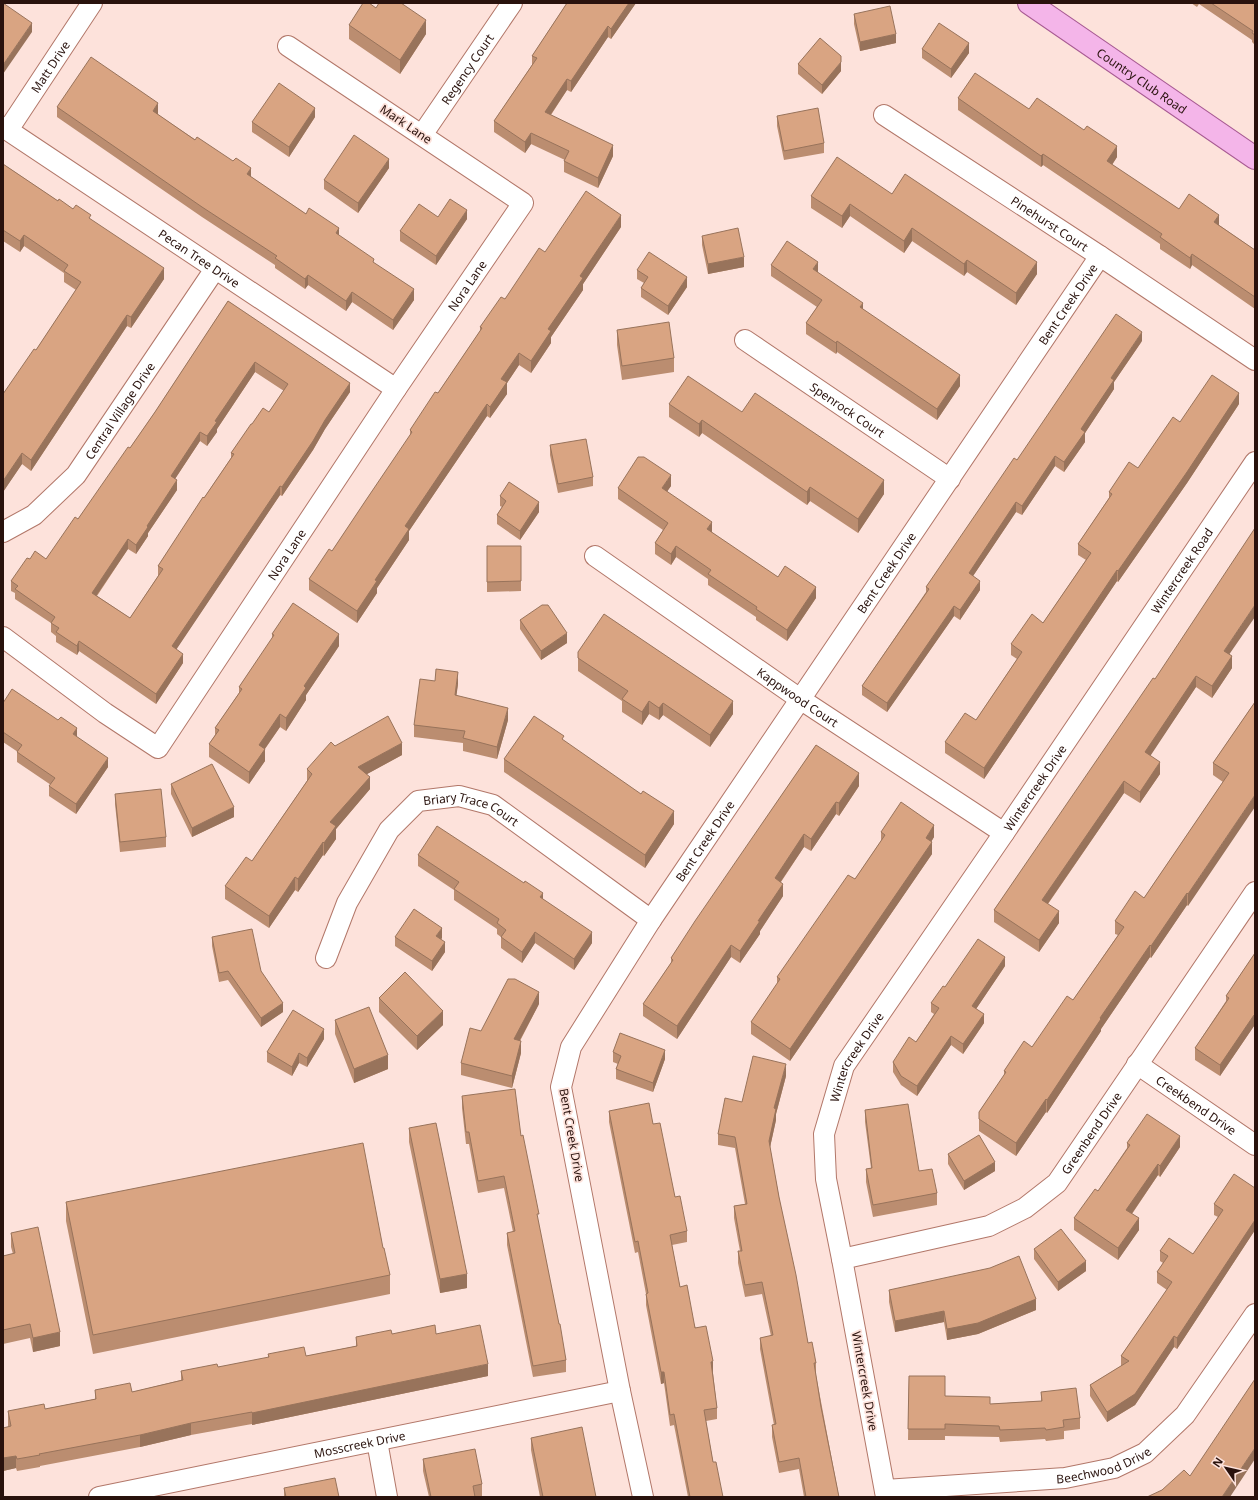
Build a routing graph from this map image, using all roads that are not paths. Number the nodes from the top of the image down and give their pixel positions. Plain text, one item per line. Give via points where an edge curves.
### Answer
1 (92, 3) edge
2 (512, 3) edge
3 (1029, 3) edge
4 (288, 46) dead end
5 (884, 115) dead end
6 (6, 128) edge
7 (422, 135) junction
8 (1255, 158) edge
9 (523, 203) joint
10 (1100, 256) junction
11 (215, 269) junction
12 (745, 340) dead end
13 (1255, 360) edge
14 (396, 388) junction
15 (1255, 462) edge
16 (950, 479) junction
17 (3, 532) edge
18 (595, 556) dead end
19 (3, 637) edge
20 (1108, 680) joint
21 (800, 699) junction
22 (1004, 833) junction
23 (1255, 892) edge
24 (651, 920) junction
25 (326, 958) dead end
26 (1137, 1064) junction
27 (1255, 1145) edge
28 (842, 1258) junction
29 (1255, 1314) edge
30 (620, 1391) junction
31 (377, 1441) junction
32 (886, 1494) edge
33 (112, 1496) edge
34 (387, 1497) edge
35 (643, 1497) edge

1 - 6 street, Matt Drive
2 - 7 street, Regency Court
3 - 8 main road, Country Club Road
4 - 7 street, Mark Lane
5 - 10 street, Pinehurst Court
6 - 11 street, Pecan Tree Drive
7 - 9 street, Mark Lane
9 - 14 street, Nora Lane
10 - 13 street, Pinehurst Court
10 - 16 street, Bent Creek Drive
11 - 14 street, Pecan Tree Drive
11 - 17 street, Central Village Drive via 76,475 34,516
12 - 16 street, Spenrock Court
14 - 19 street, Nora Lane via 158,748
15 - 20 street, Wintercreek Road
16 - 21 street, Bent Creek Drive
18 - 21 street, Kappwood Court
20 - 22 street, Wintercreek Drive
21 - 22 street, Kappwood Court
21 - 24 street, Bent Creek Drive
22 - 28 street, Wintercreek Drive via 844,1066 824,1134 826,1179
23 - 26 street, Greenbend Drive
24 - 25 street, Briary Trace Court via 493,805 459,796 418,801 390,830 347,903
24 - 30 street, Bent Creek Drive via 571,1046 561,1087
26 - 27 street, Creekbend Drive
26 - 28 street, Greenbend Drive via 1057,1183 1025,1208 989,1226
28 - 32 street, Wintercreek Drive
29 - 32 street, Beechwood Drive via 1185,1415 1145,1453 1114,1468 1065,1478
30 - 31 street, Mosscreek Drive
30 - 35 street, Bent Creek Drive
31 - 33 street, Mosscreek Drive
31 - 34 street

